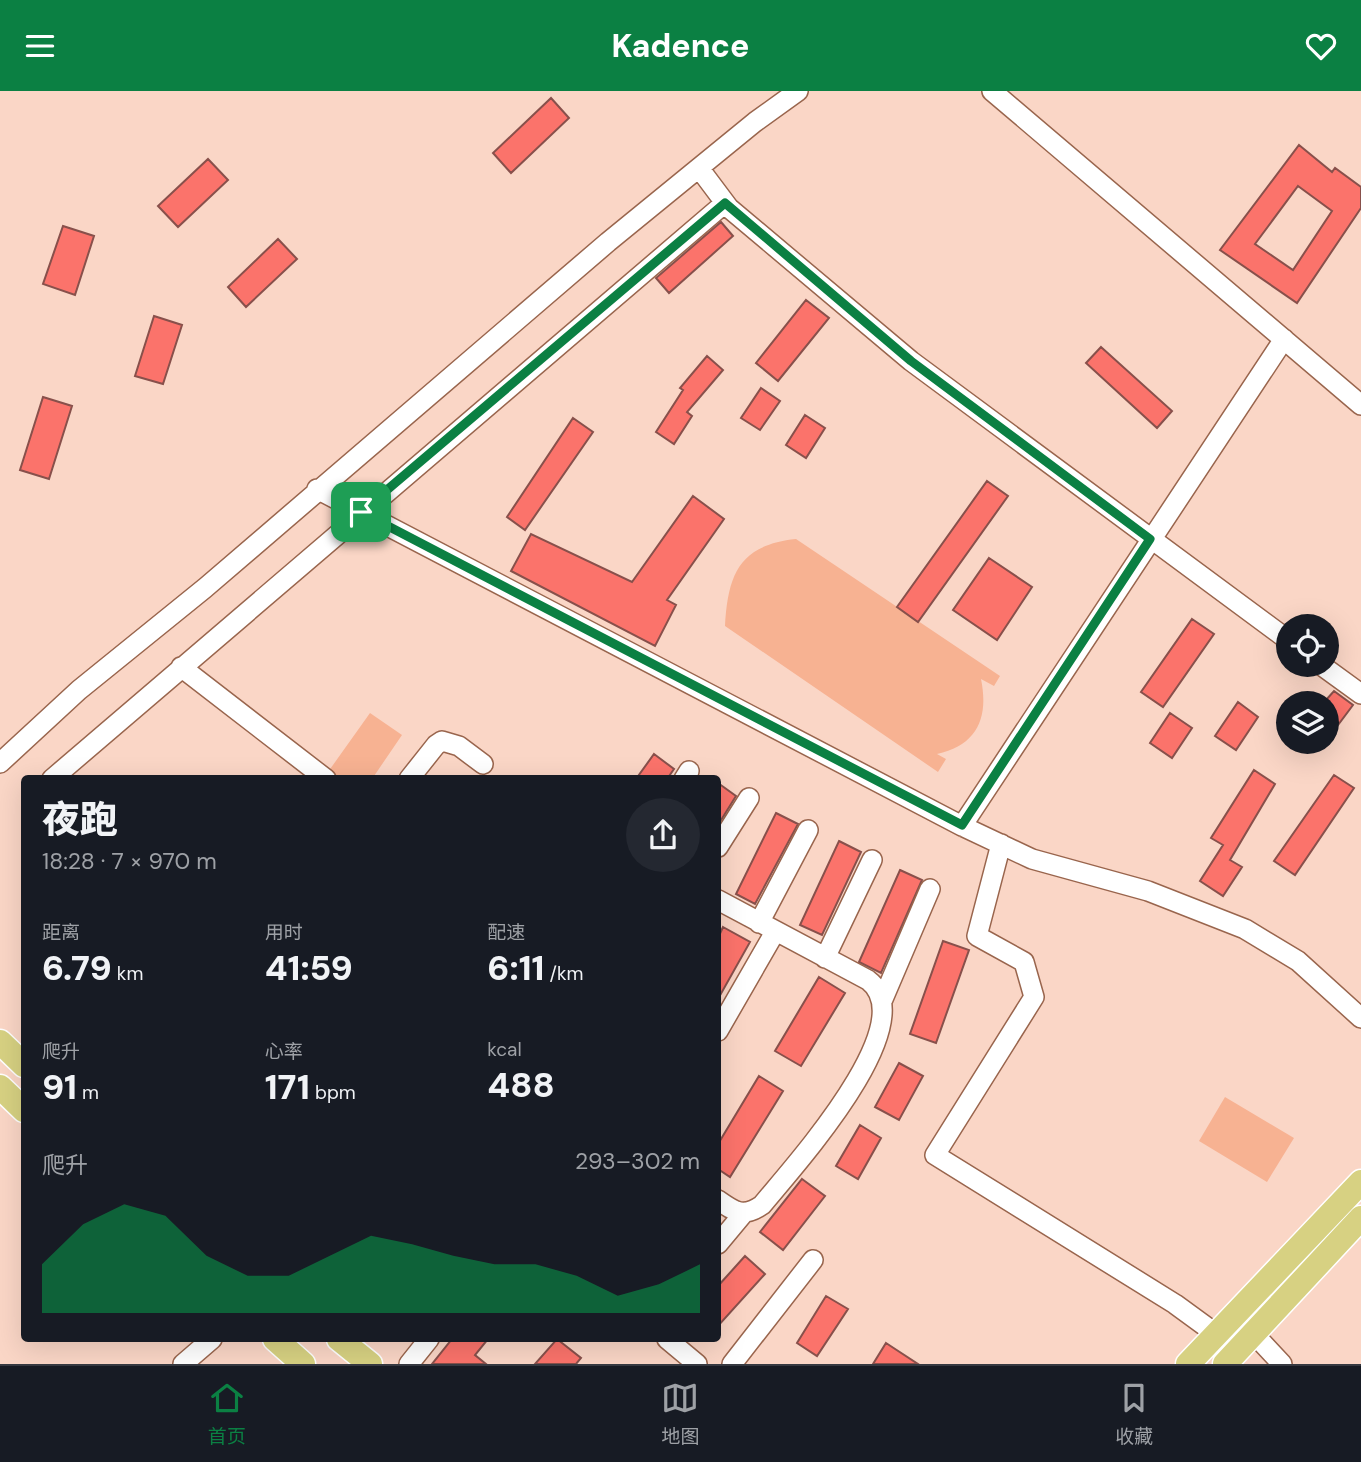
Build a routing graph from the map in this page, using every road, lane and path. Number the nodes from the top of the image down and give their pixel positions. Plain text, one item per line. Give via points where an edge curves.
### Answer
1 (798, 91) edge
2 (992, 91) edge
3 (699, 168) junction
4 (725, 203) junction
5 (1284, 339) junction
6 (1361, 405) edge
7 (317, 489) junction
8 (361, 512) junction
9 (1150, 539) junction
10 (1276, 632) edge
11 (181, 667) junction
12 (1338, 677) edge
13 (1361, 694) edge
14 (0, 763) edge
15 (483, 764) dead end
16 (57, 775) edge
17 (321, 775) edge
18 (412, 775) edge
19 (749, 798) dead end
20 (962, 825) junction
21 (808, 830) dead end
22 (721, 842) edge
23 (1001, 844) junction
24 (873, 860) dead end
25 (930, 889) dead end
26 (721, 902) edge
27 (767, 927) junction
28 (825, 958) junction
29 (883, 999) junction
30 (1361, 1018) edge
31 (721, 1025) edge
32 (0, 1042) edge
33 (21, 1062) edge
34 (0, 1087) edge
35 (21, 1106) edge
36 (1361, 1182) edge
37 (721, 1202) edge
38 (743, 1214) junction
39 (1361, 1218) edge
40 (721, 1240) edge
41 (813, 1260) dead end
42 (1217, 1334) junction
43 (209, 1342) edge
44 (278, 1342) edge
45 (343, 1342) edge
46 (427, 1342) edge
47 (671, 1342) edge
48 (1239, 1349) edge
49 (183, 1364) edge
50 (303, 1364) edge
51 (370, 1364) edge
52 (410, 1364) edge
53 (697, 1364) edge
54 (732, 1364) edge
55 (1188, 1364) edge
56 (1282, 1364) edge

1 - 3 street
2 - 5 street
3 - 4 street
3 - 7 street
4 - 8 street
4 - 9 street via 911,361
5 - 6 street
5 - 9 street
7 - 8 street
7 - 14 street
8 - 11 street
8 - 20 street
9 - 10 street
9 - 20 street
11 - 16 street
11 - 17 street
12 - 13 street
15 - 18 street via 459,745 442,741
19 - 22 street
20 - 23 street
21 - 27 street
23 - 30 street via 1032,859 1148,891 1245,929 1298,961
23 - 42 street via 977,936 1024,961 1034,997 935,1155
24 - 28 street
25 - 29 street
26 - 27 street
27 - 28 street
27 - 31 street
28 - 29 street via 868,980
29 - 38 street via 884,1022 877,1040 823,1131 762,1205
32 - 33 main road
34 - 35 main road
36 - 42 main road
37 - 38 street
38 - 40 street
39 - 48 main road
41 - 54 street
42 - 48 street
42 - 55 main road
43 - 49 street
44 - 50 main road
45 - 51 main road
46 - 52 street
47 - 53 street
48 - 56 street

